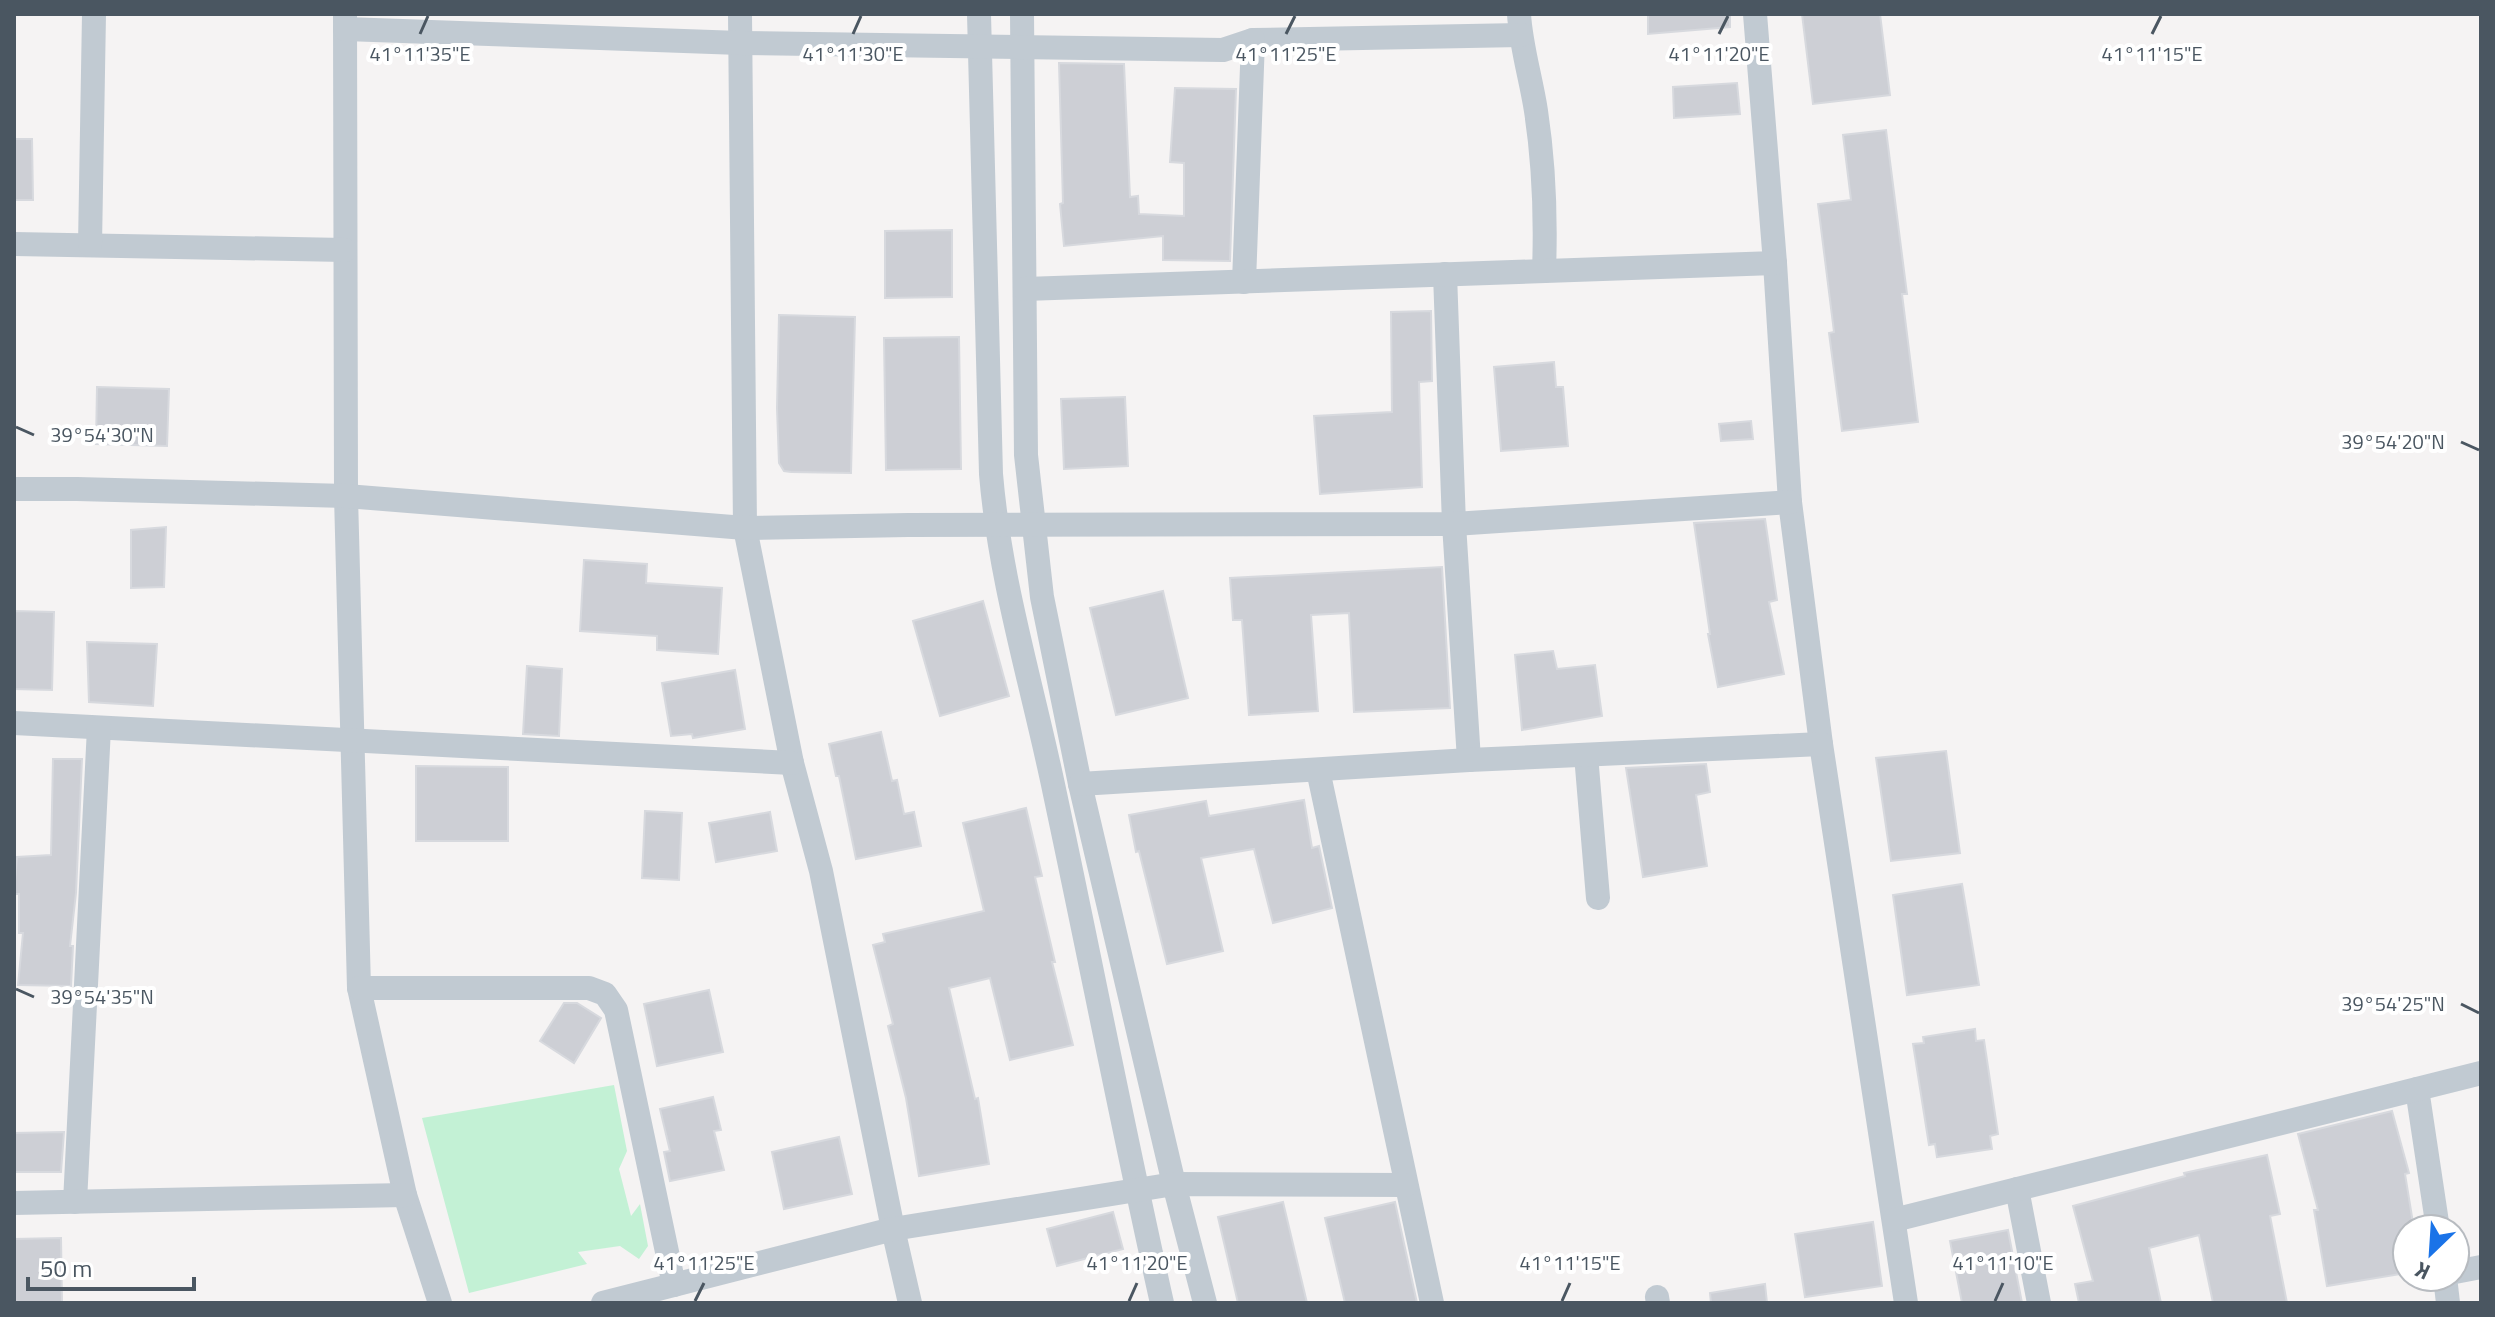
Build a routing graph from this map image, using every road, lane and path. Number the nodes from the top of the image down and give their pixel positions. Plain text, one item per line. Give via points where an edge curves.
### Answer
1 (94, 14) edge
2 (740, 14) edge
3 (979, 14) edge
4 (1022, 14) edge
5 (1755, 14) edge
6 (345, 22) edge
7 (1520, 25) edge
8 (1253, 40) junction
9 (740, 43) junction
10 (978, 48) junction
11 (1022, 48) junction
12 (14, 244) edge
13 (90, 245) junction
14 (345, 250) junction
15 (1775, 263) junction
16 (1544, 271) junction
17 (1445, 274) junction
18 (1244, 282) junction
19 (1025, 289) junction
20 (14, 489) edge
21 (346, 496) junction
22 (1790, 502) junction
23 (1034, 524) junction
24 (1454, 524) junction
25 (995, 526) junction
26 (745, 528) junction
27 (14, 723) edge
28 (99, 728) junction
29 (353, 741) junction
30 (1821, 744) junction
31 (1586, 755) junction
32 (1469, 760) junction
33 (792, 763) junction
34 (1318, 770) junction
35 (1080, 784) junction
36 (1598, 898) dead end
37 (359, 988) junction
38 (2481, 1073) edge
39 (2417, 1089) junction
40 (1174, 1184) junction
41 (1406, 1185) junction
42 (2017, 1189) junction
43 (1136, 1190) junction
44 (405, 1195) junction
45 (75, 1202) junction
46 (14, 1203) edge
47 (2436, 1213) edge
48 (1894, 1220) junction
49 (893, 1229) junction
50 (674, 1285) junction
51 (440, 1303) edge
52 (603, 1303) edge
53 (910, 1303) edge
54 (1162, 1303) edge
55 (1205, 1303) edge
56 (1432, 1303) edge
57 (1906, 1303) edge
58 (2039, 1303) edge

1 - 13 street
2 - 9 street
3 - 10 street
4 - 11 street
5 - 15 street
6 - 9 street
6 - 14 street
7 - 8 street
7 - 16 street via 1541,149
8 - 11 street via 1223,50
8 - 18 street
9 - 10 street
9 - 26 street
10 - 11 street
10 - 25 street
11 - 19 street
12 - 13 street
13 - 14 street
14 - 21 street
15 - 16 street
15 - 22 street
16 - 17 street
17 - 18 street
17 - 24 street
18 - 19 street
19 - 23 street via 1026,455
20 - 21 street
21 - 26 street
21 - 29 street
22 - 24 street
22 - 30 street
23 - 24 street
23 - 25 street
23 - 35 street via 1042,597
24 - 32 street
25 - 26 street
25 - 43 street
26 - 33 street
27 - 28 street
28 - 29 street
28 - 45 street
29 - 33 street
29 - 37 street
30 - 31 street
30 - 48 street
31 - 32 street
31 - 36 street
32 - 34 street
33 - 49 street via 821,871
34 - 35 street
34 - 41 street
35 - 40 street
37 - 44 street
37 - 50 street via 589,988 605,994 616,1010
38 - 39 street
39 - 42 street
39 - 47 street
40 - 41 street
40 - 43 street
40 - 55 street
41 - 56 street
42 - 48 street
42 - 58 street
43 - 49 street
43 - 54 street
44 - 45 street
44 - 51 street
45 - 46 street
48 - 57 street
49 - 50 street
49 - 53 street
50 - 52 street

